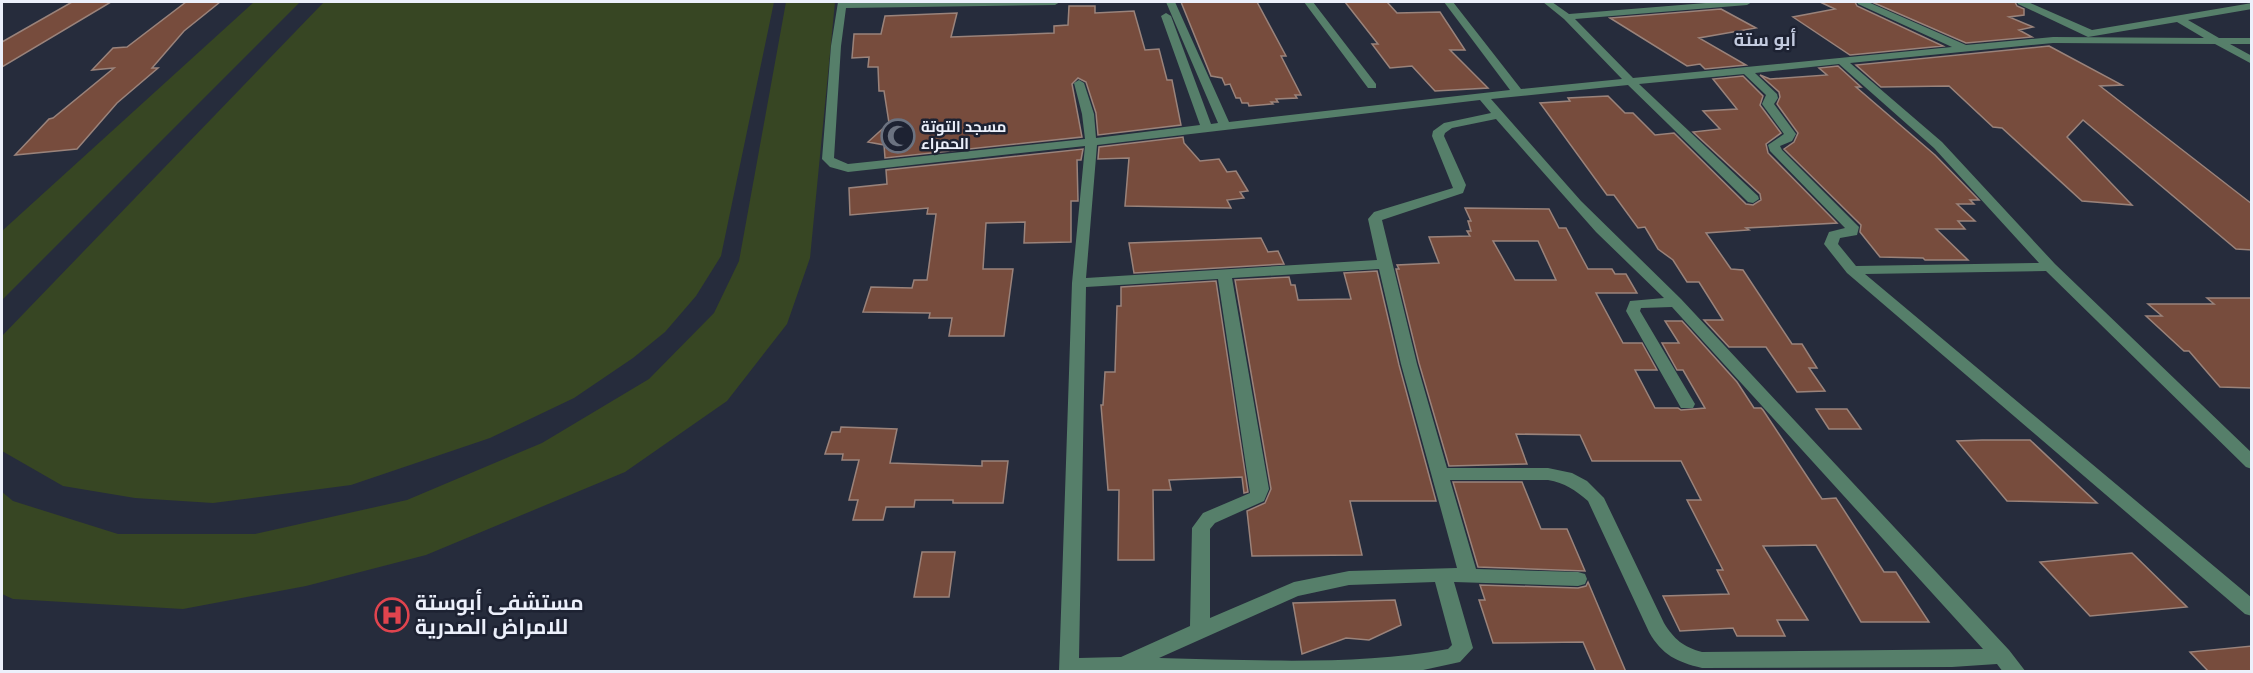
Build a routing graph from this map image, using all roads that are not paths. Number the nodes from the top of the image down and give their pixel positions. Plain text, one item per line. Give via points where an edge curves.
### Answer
1 (1055, 2) edge
2 (1161, 2) edge
3 (1170, 2) edge
4 (1308, 2) edge
5 (1448, 2) edge
6 (1547, 2) edge
7 (1747, 2) edge
8 (1861, 2) edge
9 (2021, 2) edge
10 (841, 3) edge
11 (968, 3) edge
12 (2252, 6) edge
13 (1567, 17) junction
14 (2176, 18) junction
15 (2090, 33) junction
16 (2053, 40) junction
17 (2252, 41) edge
18 (2218, 42) junction
19 (1965, 49) junction
20 (1840, 60) junction
21 (2252, 61) edge
22 (1746, 70) junction
23 (1079, 83) dead end
24 (1633, 83) junction
25 (1372, 86) dead end
26 (1519, 94) junction
27 (1484, 98) junction
28 (1499, 116) junction
29 (1224, 124) junction
30 (1206, 126) junction
31 (1091, 142) junction
32 (1752, 198) dead end
33 (1384, 264) junction
34 (2050, 267) junction
35 (1852, 270) junction
36 (1224, 273) junction
37 (1079, 283) junction
38 (1676, 302) junction
39 (1687, 404) dead end
40 (2252, 463) edge
41 (1440, 474) junction
42 (1442, 575) junction
43 (1469, 577) junction
44 (1578, 579) dead end
45 (2252, 609) edge
46 (1200, 629) junction
47 (2002, 656) junction
48 (1125, 664) junction
49 (1069, 669) edge
50 (1249, 670) edge
51 (2016, 672) edge

1 - 11 street
2 - 30 street
3 - 29 street
4 - 25 street
5 - 26 street
6 - 13 street
7 - 13 street
8 - 19 street
9 - 15 street
10 - 11 street
10 - 31 street via 828,159 834,164 860,168
12 - 14 street
13 - 24 street
14 - 15 street
14 - 18 street
15 - 16 street
16 - 18 street
16 - 19 street
17 - 18 street
18 - 21 street
19 - 20 street
20 - 22 street
20 - 34 street via 1938,145
22 - 24 street
22 - 35 street via 1771,94 1768,104 1790,134 1774,145 1776,151 1852,227 1852,232 1834,235 1831,244
23 - 31 street
24 - 26 street
24 - 32 street
26 - 27 street
27 - 28 street
27 - 29 street
28 - 33 street via 1439,130 1460,190 1379,215 1375,219
28 - 38 street via 1620,248
29 - 30 street
30 - 31 street
31 - 37 street
33 - 36 street
33 - 41 street
34 - 35 street
34 - 40 street
35 - 45 street
36 - 37 street
36 - 46 street via 1260,489 1258,497 1209,518 1201,528
37 - 49 street
38 - 39 street via 1635,304 1633,311
38 - 47 street
41 - 43 street
41 - 47 street via 1548,474 1581,485 1595,498 1656,627 1667,646 1679,655 1702,660
42 - 43 street
42 - 46 street via 1349,578 1294,589
42 - 50 street via 1462,648 1453,656 1405,665
43 - 44 street
46 - 48 street
47 - 51 street
48 - 49 street
48 - 50 street

